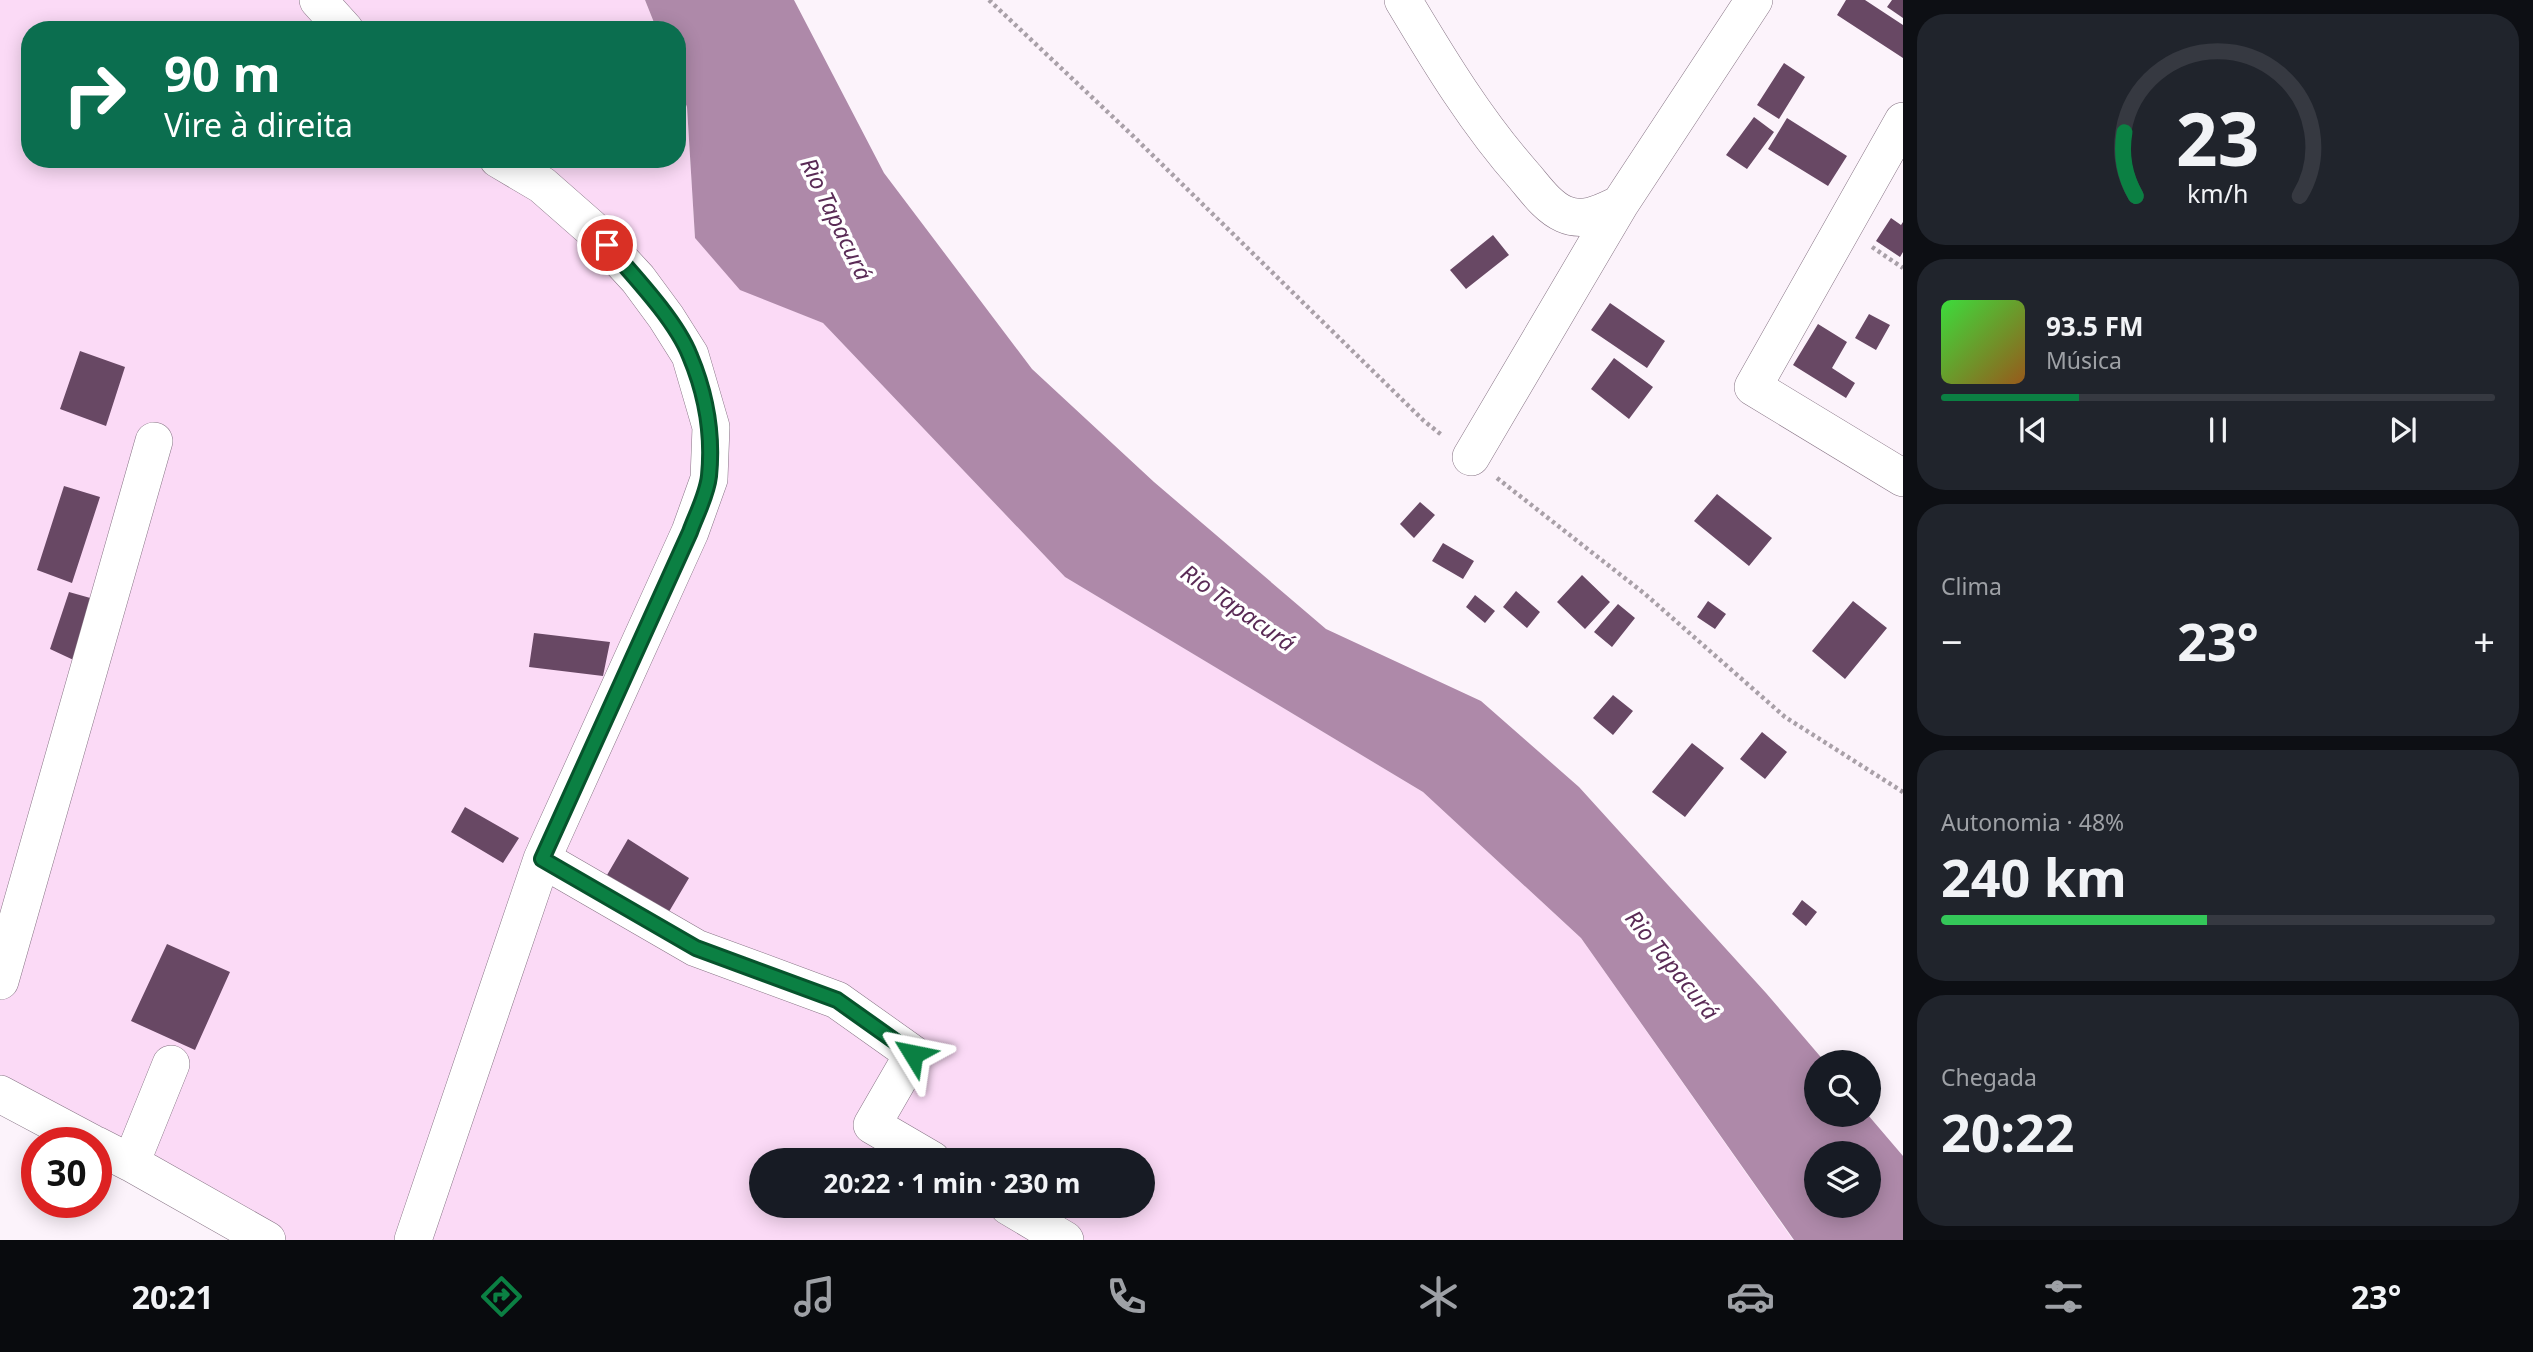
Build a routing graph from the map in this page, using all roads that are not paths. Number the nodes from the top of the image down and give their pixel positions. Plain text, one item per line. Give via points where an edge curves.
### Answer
1 (318, 0) edge
2 (1402, 0) edge
3 (1754, 0) edge
4 (337, 21) edge
5 (1903, 121) edge
6 (513, 168) edge
7 (1620, 204) junction
8 (155, 440) dead end
9 (1471, 457) road end
10 (1903, 478) edge
11 (542, 859) junction
12 (0, 981) edge
13 (171, 1064) dead end
14 (0, 1094) edge
15 (62, 1127) edge
16 (911, 1148) edge
17 (112, 1153) edge
18 (131, 1163) junction
19 (1028, 1218) edge
20 (267, 1240) edge
21 (413, 1240) edge
22 (1065, 1240) edge

1 - 4 street
2 - 7 street via 1449,78 1545,200 1565,215 1593,217
3 - 7 street
5 - 10 street via 1753,387
6 - 11 street via 542,185 591,228 638,279 690,355 710,427 709,479 690,532
7 - 9 street
8 - 12 street
11 - 16 street via 696,948 837,1000 913,1054 872,1125
11 - 21 street
13 - 18 street
14 - 15 street
17 - 18 street
18 - 20 street
19 - 22 street

